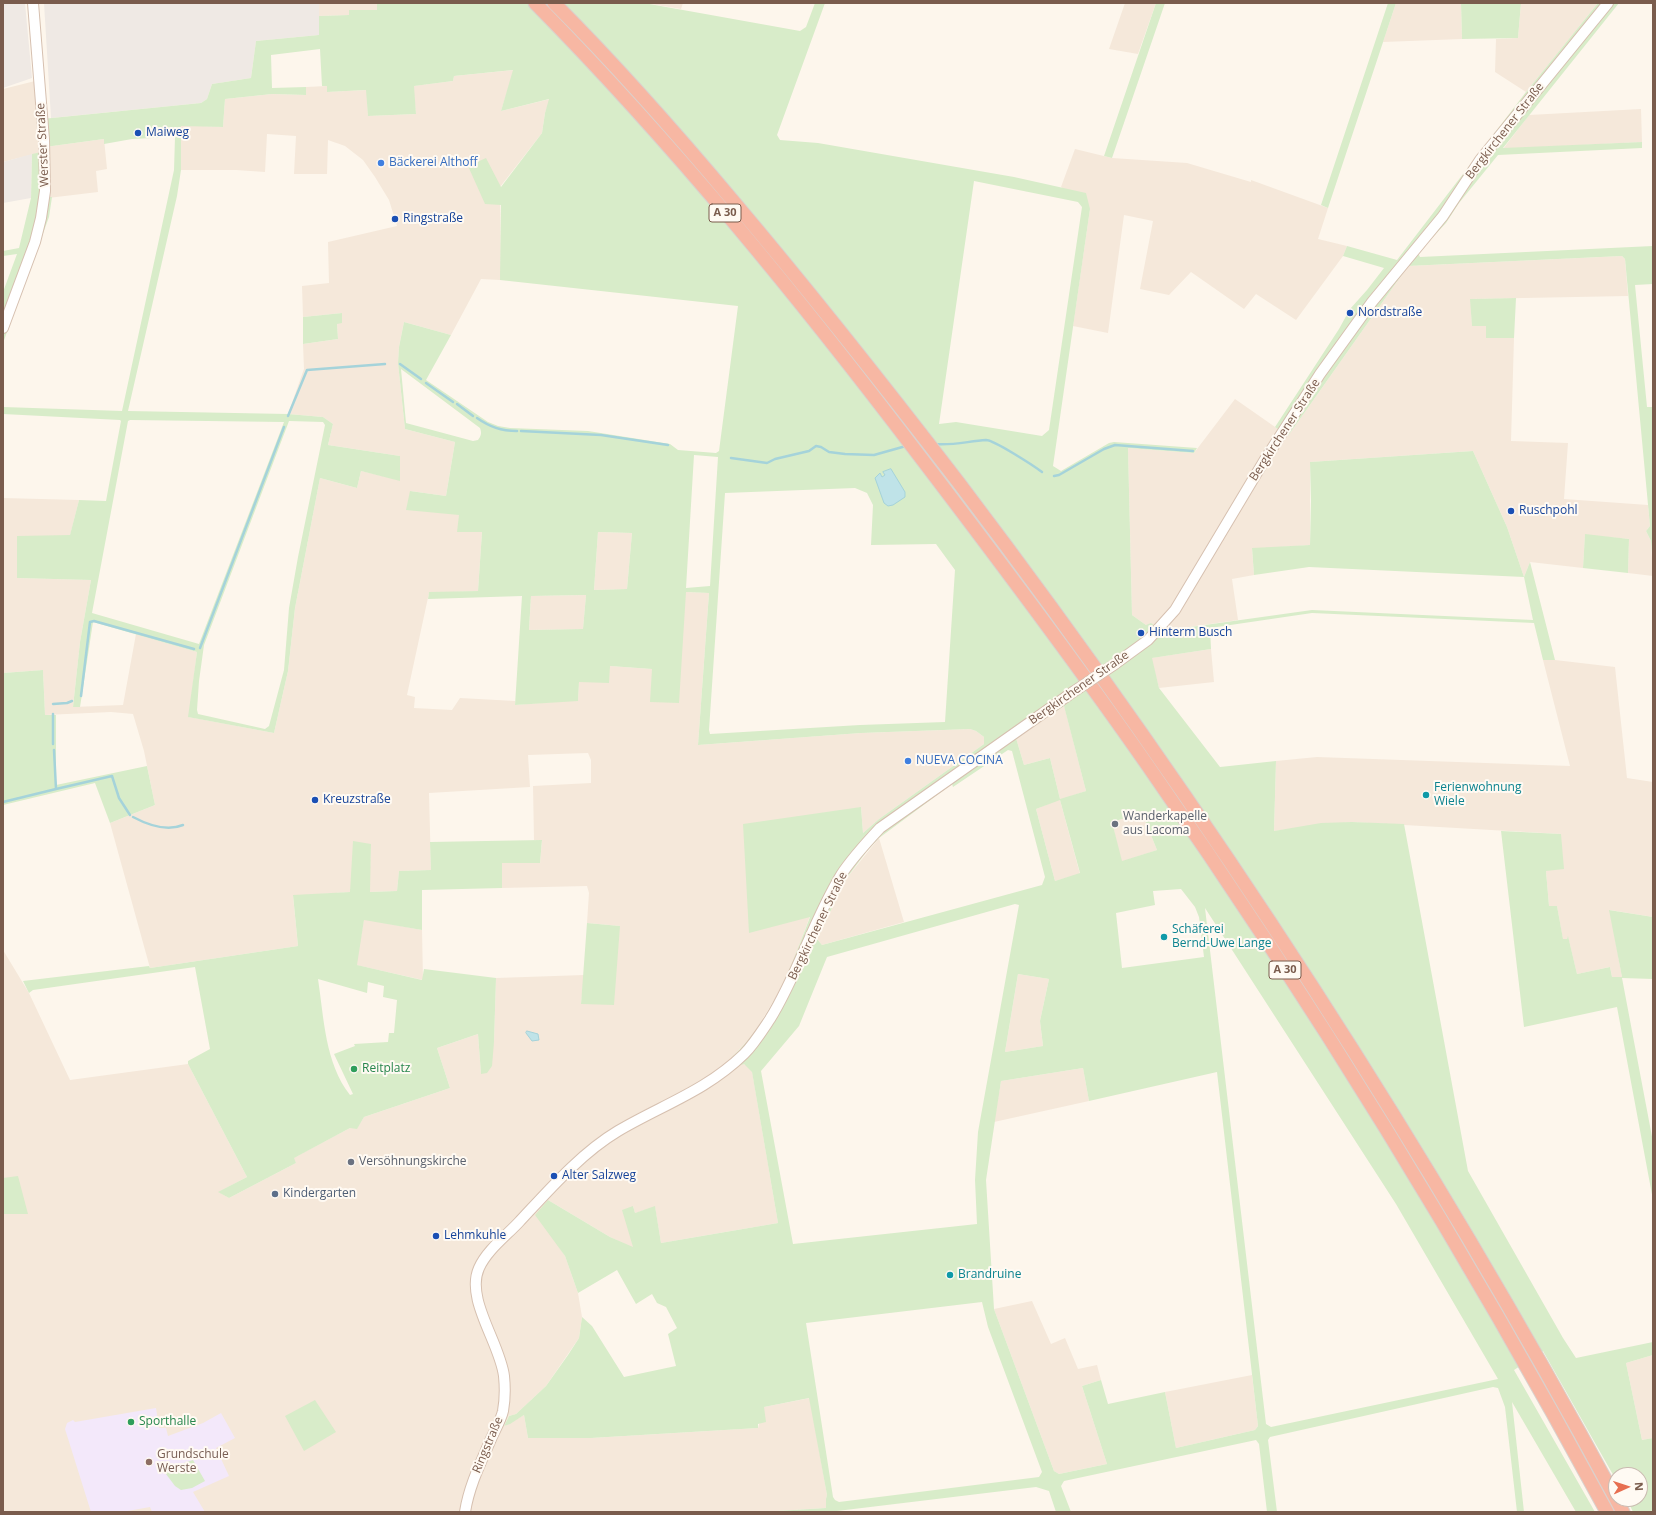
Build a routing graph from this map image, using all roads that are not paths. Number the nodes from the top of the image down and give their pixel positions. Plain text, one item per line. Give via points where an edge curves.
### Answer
1 (33, 3) edge
2 (535, 3) edge
3 (554, 3) edge
4 (1608, 3) edge
5 (3, 328) edge
6 (476, 1286) joint
7 (1608, 1484) edge
8 (465, 1512) edge
9 (1607, 1512) edge

1 - 5 street, Werster Straße via 44,140 45,191 35,242
2 - 9 highway, A 30 via 622,93 831,342 1008,572 1104,704 1292,981 1380,1120 1468,1264
3 - 7 highway, A 30 via 597,46 778,254 920,432 1070,632 1178,785 1355,1053 1520,1325
4 - 6 street, Bergkirchener Straße, bridge via 1480,160 1443,216 1372,302 1320,374 1264,461 1175,610 1148,640 880,828 856,853 840,877 782,998 760,1035 744,1054 700,1088 618,1131 592,1150 543,1196 488,1254 478,1270
6 - 8 street, Ringstraße via 478,1301 504,1375 504,1395 503,1411 471,1487

